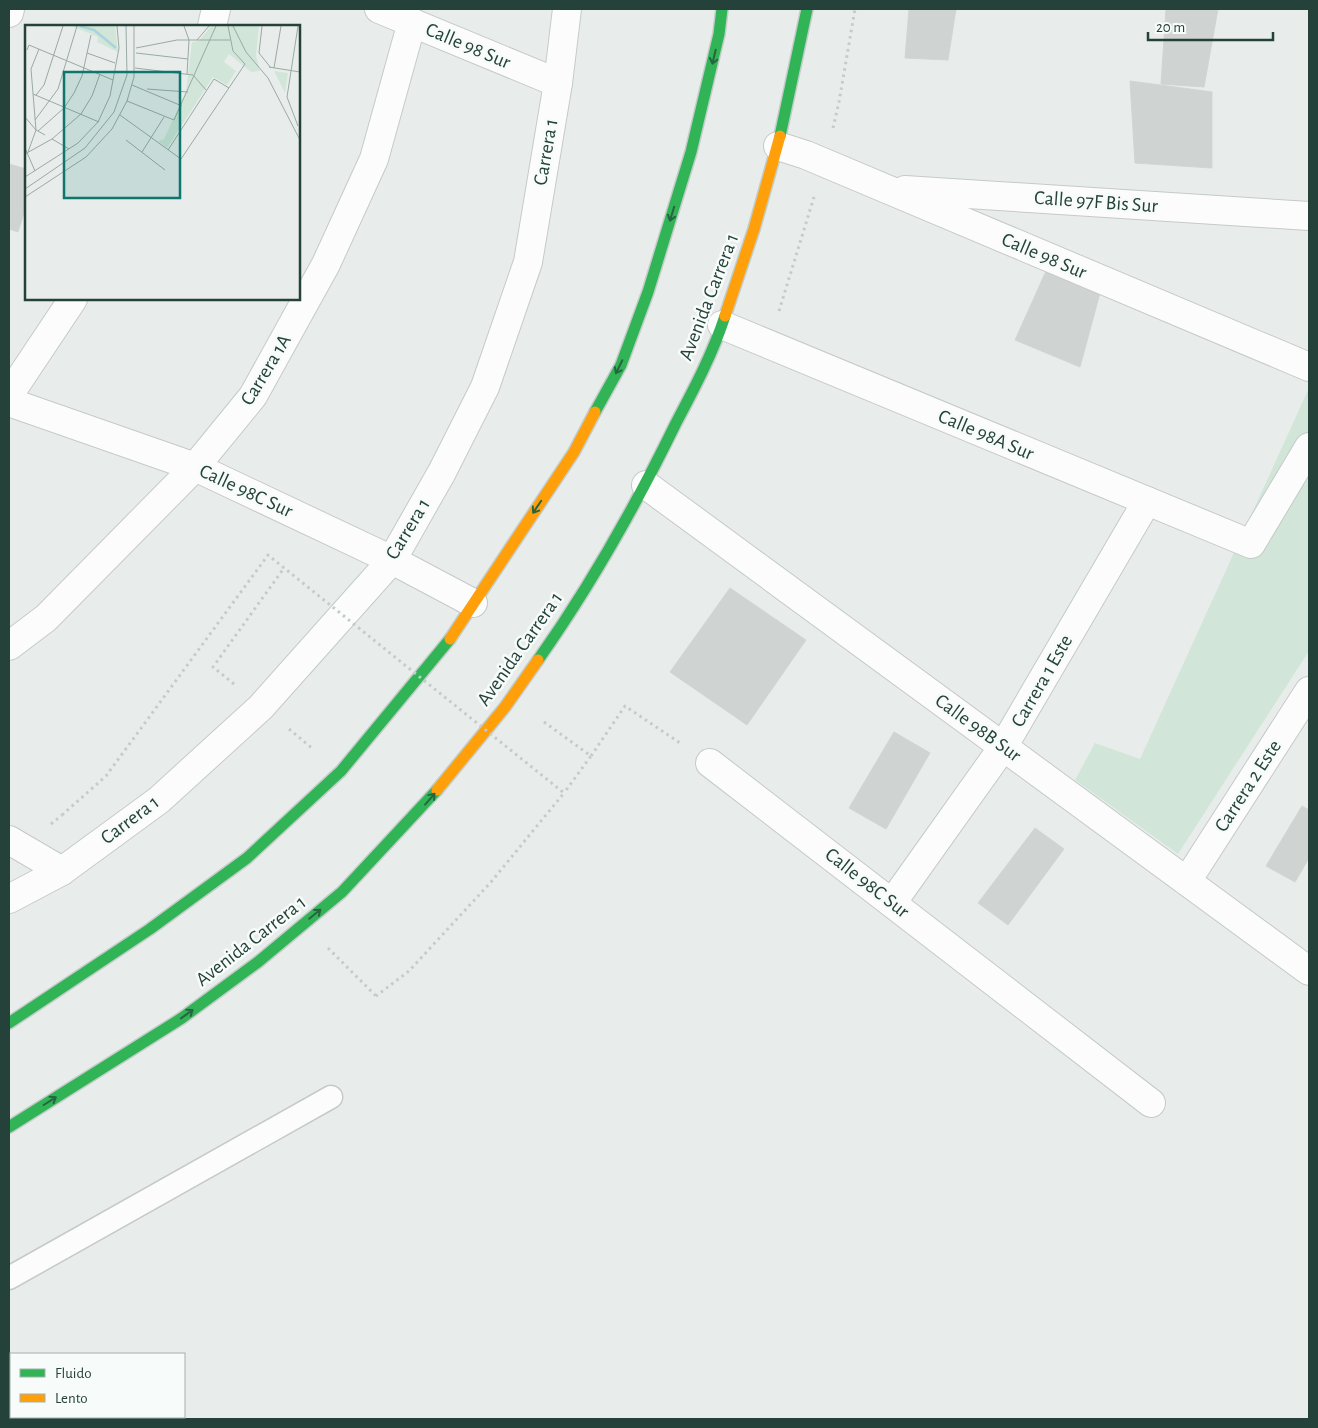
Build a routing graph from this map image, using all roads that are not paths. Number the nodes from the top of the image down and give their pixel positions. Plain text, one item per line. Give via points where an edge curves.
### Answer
1 (10, 9) edge
2 (216, 9) edge
3 (379, 9) edge
4 (567, 9) edge
5 (722, 9) edge
6 (807, 9) edge
7 (9, 13) edge
8 (412, 22) junction
9 (212, 25) edge
10 (558, 83) junction
11 (778, 146) junction
12 (883, 188) junction
13 (1309, 216) edge
14 (72, 300) edge
15 (722, 325) junction
16 (1309, 367) edge
17 (9, 395) edge
18 (9, 402) edge
19 (1309, 447) edge
20 (195, 467) junction
21 (646, 485) junction
22 (1147, 502) junction
23 (392, 560) junction
24 (473, 603) junction
25 (9, 646) edge
26 (1309, 691) edge
27 (1003, 747) junction
28 (710, 763) road end
29 (9, 840) edge
30 (62, 871) junction
31 (1187, 881) junction
32 (9, 899) edge
33 (892, 903) junction
34 (1309, 971) edge
35 (9, 1023) edge
36 (331, 1096) dead end
37 (1151, 1103) dead end
38 (9, 1127) edge
39 (9, 1278) edge

1 - 7 street
2 - 9 street
3 - 8 street, Calle 98 Sur
4 - 10 street, Carrera 1
5 -> 24 highway via 691,152 648,292 620,365 574,452
6 - 11 highway, Avenida Carrera 1
8 - 10 street, Calle 98 Sur
8 - 20 street, Carrera 1A via 374,159 326,264 253,396
10 - 23 street, Carrera 1 via 528,262 485,387
11 - 12 street, Calle 98 Sur
11 - 15 highway, Avenida Carrera 1
12 - 13 street, Calle 97F Bis Sur
12 - 16 street, Calle 98 Sur
14 - 17 street
15 - 21 highway, Avenida Carrera 1
15 - 22 street, Calle 98A Sur
18 - 20 street, Calle 98C Sur
19 - 22 street, Calle 98A Sur via 1251,544
20 - 23 street, Calle 98C Sur
20 - 25 street, Carrera 1A via 46,618
21 - 27 street, Calle 98B Sur
38 -> 21 highway, Avenida Carrera 1 via 182,1018 258,962 342,892 430,799 505,707 552,640
22 - 27 street, Carrera 1 Este
23 - 24 street, Calle 98C Sur
23 - 30 street, Carrera 1 via 261,707 159,800
24 - 35 highway via 443,649 341,771 247,858 150,929
26 - 31 street, Carrera 2 Este
27 - 31 street, Calle 98B Sur
27 - 33 street, Carrera 1 Este
28 - 33 street, Calle 98C Sur
29 - 30 street
30 - 32 street, Carrera 1
31 - 34 street, Calle 98B Sur
33 - 37 street, Calle 98C Sur
36 - 39 lane

